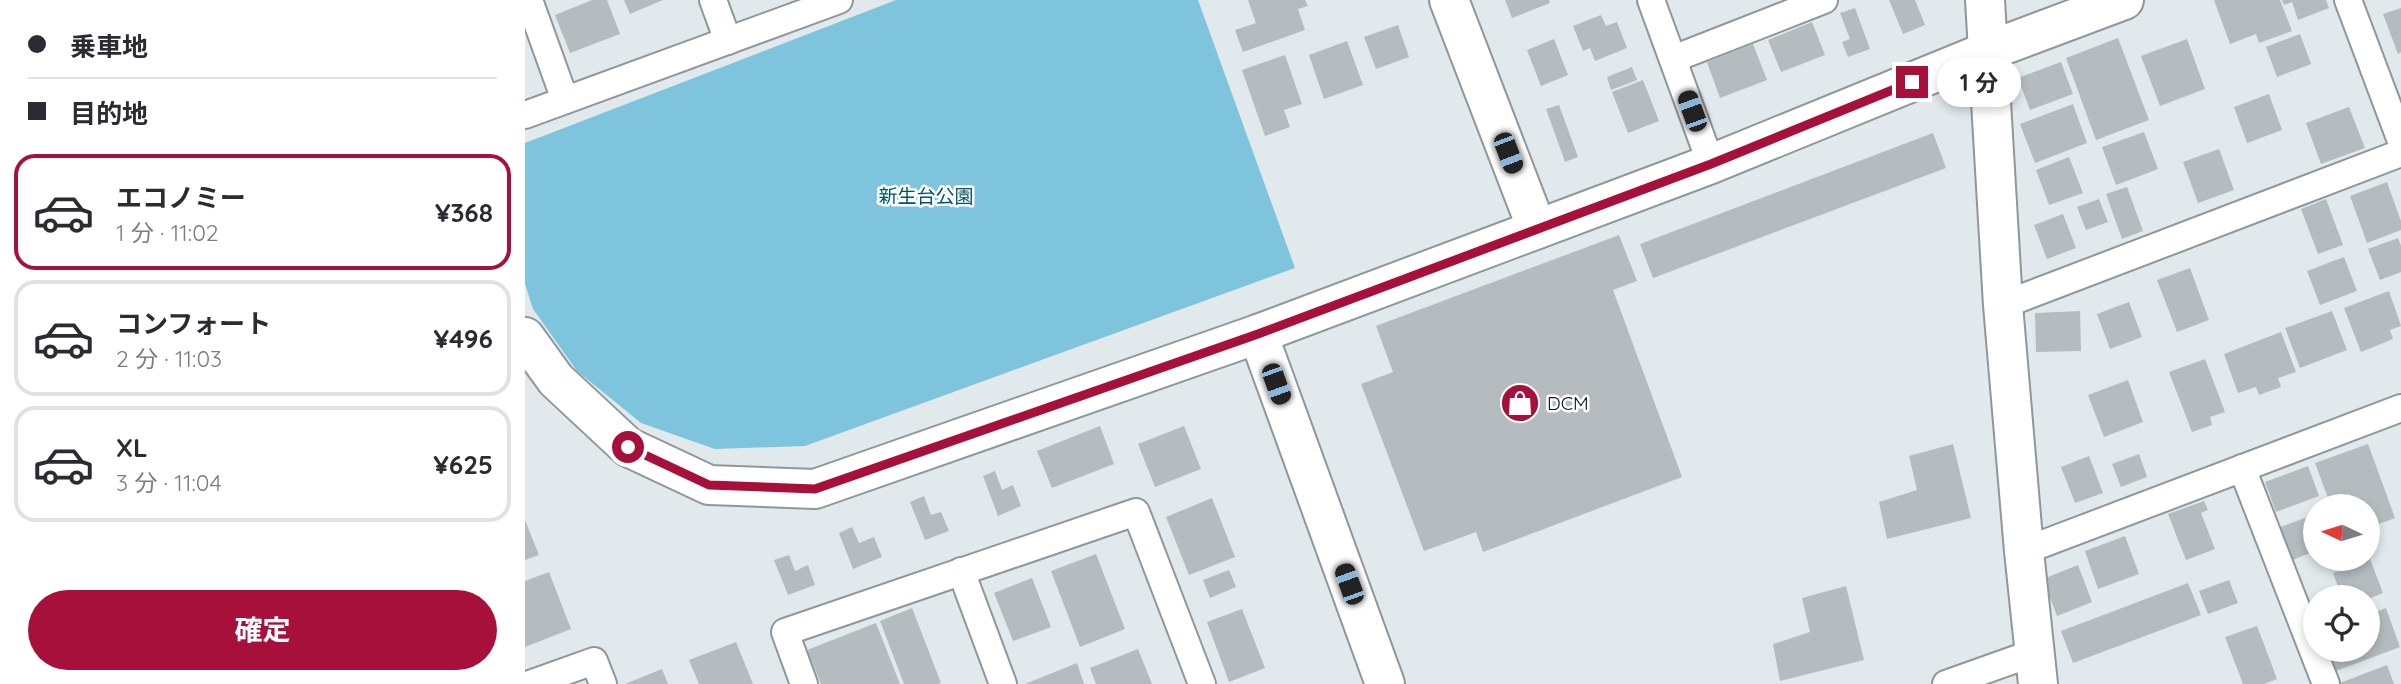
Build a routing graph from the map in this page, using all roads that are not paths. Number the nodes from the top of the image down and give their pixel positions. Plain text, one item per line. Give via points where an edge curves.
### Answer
1 (529, 0) edge
2 (713, 0) edge
3 (839, 0) edge
4 (1449, 0) edge
5 (1651, 0) edge
6 (1824, 0) edge
7 (1985, 0) edge
8 (2125, 0) edge
9 (2348, 0) edge
10 (728, 41) junction
11 (1988, 51) junction
12 (1674, 59) junction
13 (565, 100) junction
14 (525, 115) edge
15 (2401, 141) edge
16 (2401, 153) edge
17 (1711, 164) junction
18 (1537, 229) junction
19 (2003, 304) junction
20 (1258, 334) junction
21 (525, 337) edge
22 (2401, 408) edge
23 (2242, 468) junction
24 (2024, 551) junction
25 (961, 571) junction
26 (2036, 668) edge
27 (530, 684) edge
28 (603, 684) edge
29 (804, 684) edge
30 (1003, 684) edge
31 (1202, 684) edge
32 (1385, 684) edge
33 (1947, 684) edge
34 (2326, 684) edge

1 - 13 street
2 - 10 street
3 - 10 street
4 - 18 street
5 - 12 street
6 - 12 street
7 - 11 street
8 - 11 street
9 - 15 street
10 - 13 street
11 - 17 street
11 - 19 street
12 - 17 street
13 - 14 street
16 - 19 street
17 - 18 street
18 - 20 street
19 - 24 street
20 - 21 street via 815,489 709,485 628,447 556,380
20 - 32 street
22 - 23 street
23 - 24 street
23 - 34 street
24 - 26 street
25 - 29 street via 785,632
25 - 30 street
25 - 31 street via 1136,512
26 - 33 street
27 - 28 street via 594,661

